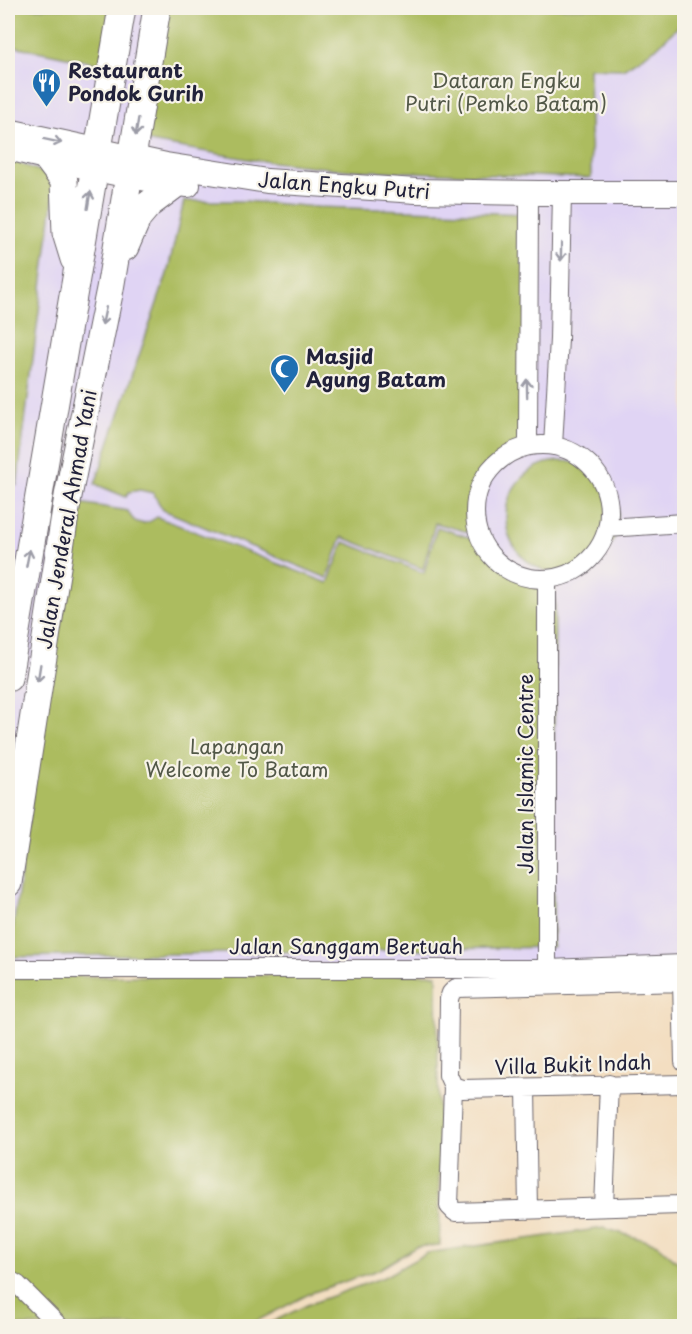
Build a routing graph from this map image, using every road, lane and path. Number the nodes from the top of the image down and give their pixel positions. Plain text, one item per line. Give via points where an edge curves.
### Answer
1 (122, 8) edge
2 (157, 8) edge
3 (8, 131) edge
4 (8, 148) edge
5 (46, 157) junction
6 (97, 160) junction
7 (131, 166) junction
8 (176, 184) junction
9 (684, 193) edge
10 (530, 199) junction
11 (562, 200) junction
12 (684, 206) edge
13 (113, 269) junction
14 (77, 272) junction
15 (528, 446) junction
16 (553, 446) junction
17 (684, 523) edge
18 (607, 528) junction
19 (547, 579) junction
20 (13, 607) edge
21 (8, 678) edge
22 (15, 778) edge
23 (8, 883) edge
24 (8, 969) edge
25 (547, 969) junction
26 (684, 976) edge
27 (684, 1062) edge
28 (609, 1084) junction
29 (684, 1084) edge
30 (457, 1088) junction
31 (526, 1088) junction
32 (684, 1201) edge
33 (604, 1207) junction
34 (528, 1210) junction
35 (8, 1279) edge
36 (59, 1326) edge

1 - 6 highway, Jalan Jenderal Ahmad Yani
2 -> 7 highway, Jalan Jenderal Ahmad Yani
3 -> 6 main road, Jalan Engku Putri
4 - 5 main road, Jalan Engku Putri
5 - 6 main road, Jalan Engku Putri
5 - 14 highway via 64,181 66,233
6 - 7 main road, Jalan Engku Putri
14 -> 6 highway, Jalan Jenderal Ahmad Yani
7 - 8 main road, Jalan Engku Putri
7 - 10 main road, Jalan Engku Putri via 186,168 267,181
7 - 13 highway, Jalan Jenderal Ahmad Yani
8 - 10 main road, Jalan Engku Putri via 412,204
8 - 13 highway via 149,204 138,218
9 - 11 main road, Jalan Engku Putri
10 - 11 main road, Jalan Engku Putri
15 -> 10 street
11 - 12 main road, Jalan Engku Putri
11 -> 16 street
13 -> 22 highway, Jalan Jenderal Ahmad Yani
20 -> 14 highway, Jalan Jenderal Ahmad Yani via 38,504
15 - 16 street
15 - 19 street via 493,466 480,485 475,523 492,557 503,566 527,577
16 - 18 street via 579,456 599,476 607,493
17 - 18 street
18 - 19 street via 597,550 584,564
19 - 25 street, Jalan Islamic Centre
20 - 21 highway, Jalan Jenderal Ahmad Yani
22 - 23 highway, Jalan Jenderal Ahmad Yani
24 - 25 street, Jalan Sanggam Bertuah
25 - 26 street, Jalan Sanggam Bertuah
26 - 27 street
26 - 30 street via 456,988 449,999 448,1075
28 - 29 street, Villa Bukit Indah
28 - 31 street, Villa Bukit Indah
28 - 33 street
30 - 31 street, Villa Bukit Indah
30 - 34 street via 449,1206 455,1212 465,1213
31 - 34 street
32 - 33 street via 680,1205
33 - 34 street
35 - 36 street

